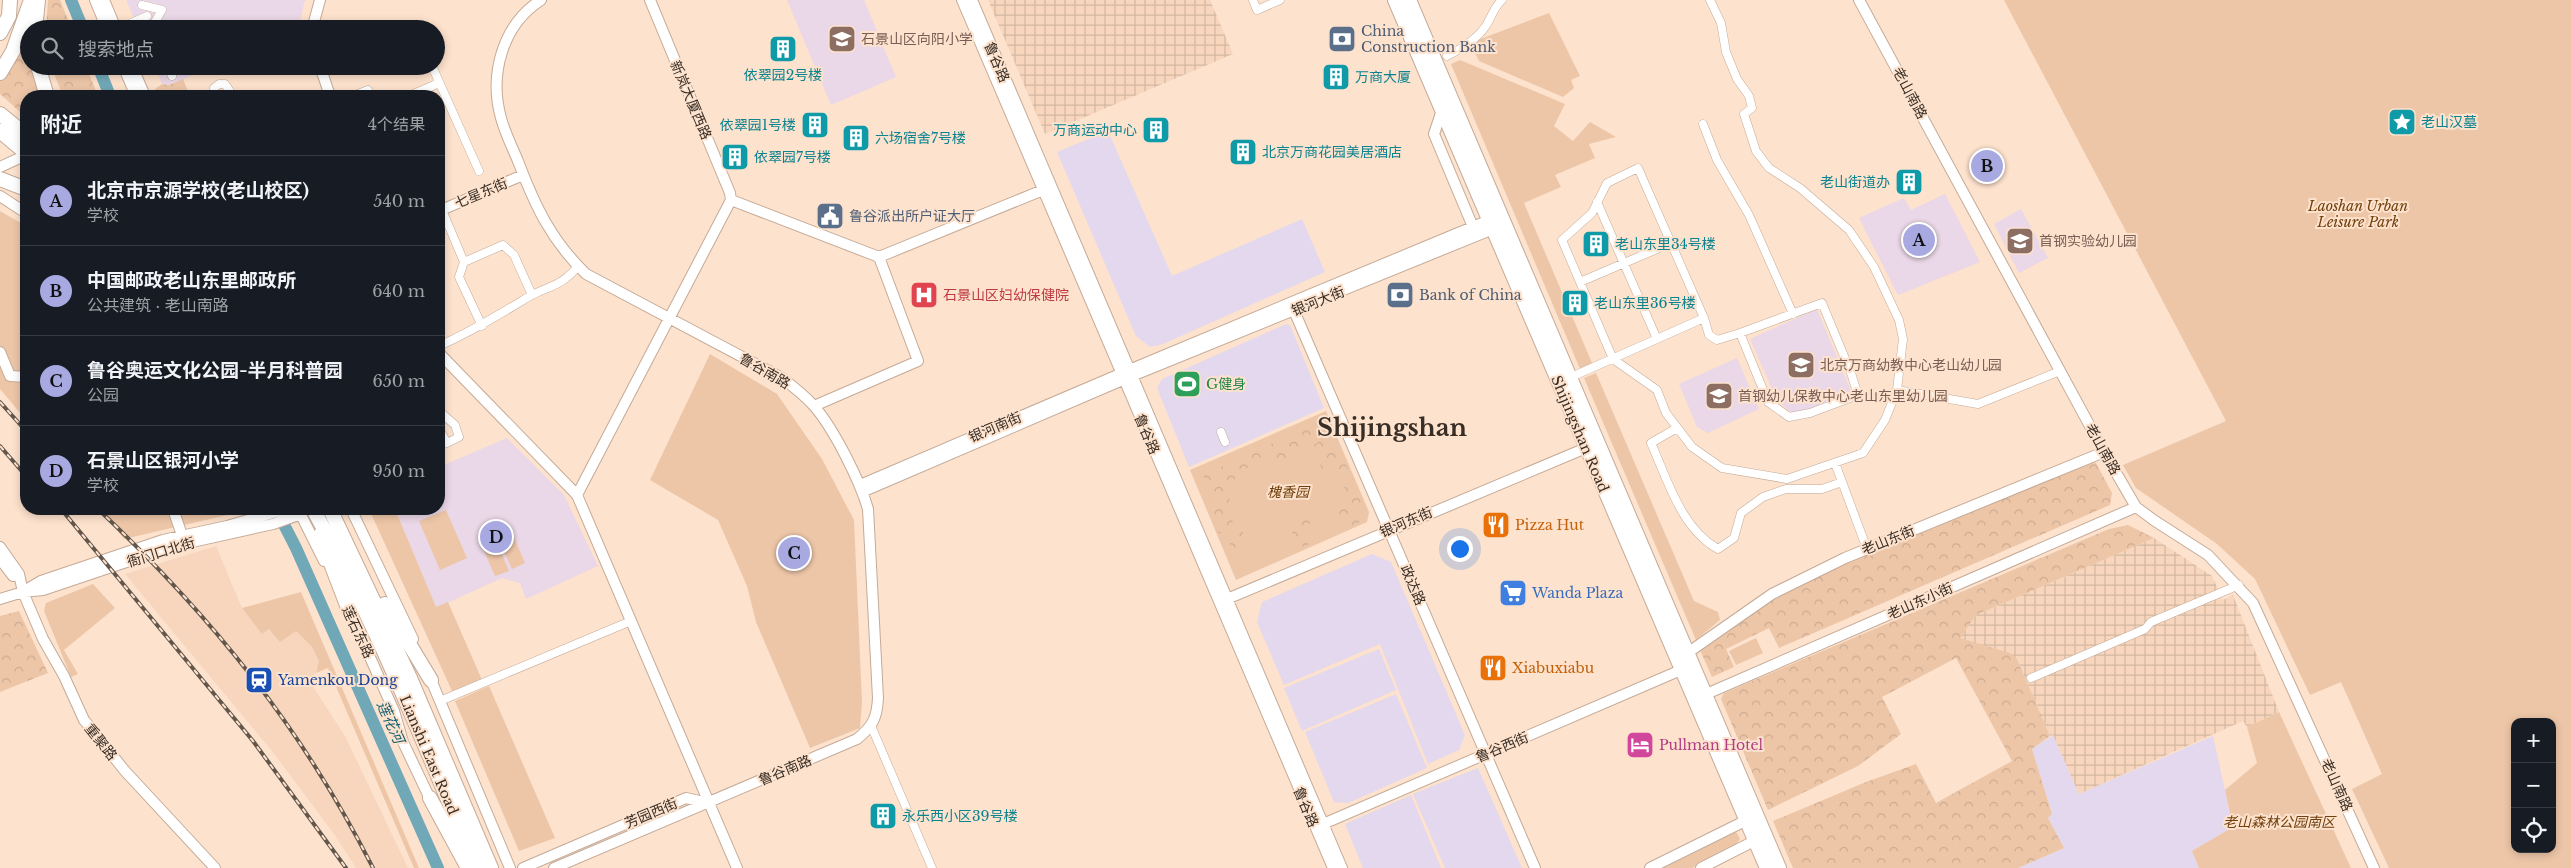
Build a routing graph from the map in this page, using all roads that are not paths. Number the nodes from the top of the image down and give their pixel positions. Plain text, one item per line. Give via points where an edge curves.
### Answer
1 (10, 0) edge
2 (31, 0) edge
3 (38, 0) edge
4 (95, 0) edge
5 (104, 0) edge
6 (320, 0) edge
7 (541, 0) edge
8 (650, 0) edge
9 (962, 0) edge
10 (972, 0) edge
11 (1253, 0) edge
12 (1280, 0) edge
13 (1395, 0) edge
14 (1409, 0) edge
15 (1502, 0) edge
16 (1710, 0) edge
17 (1859, 0) edge
18 (141, 3) edge
19 (147, 16) junction
20 (24, 20) edge
21 (36, 20) edge
22 (103, 20) edge
23 (113, 20) edge
24 (138, 20) edge
25 (149, 20) edge
26 (156, 20) edge
27 (314, 20) edge
28 (20, 31) edge
29 (0, 33) edge
30 (1447, 56) dead end
31 (0, 73) edge
32 (41, 75) edge
33 (127, 75) edge
34 (136, 75) edge
35 (323, 75) edge
36 (436, 75) edge
37 (439, 83) junction
38 (45, 90) edge
39 (133, 90) edge
40 (142, 90) edge
41 (214, 90) edge
42 (229, 90) edge
43 (328, 90) edge
44 (423, 90) edge
45 (442, 90) edge
46 (445, 96) edge
47 (1442, 110) junction
48 (0, 114) edge
49 (1703, 124) dead end
50 (0, 131) edge
51 (20, 131) edge
52 (20, 149) edge
53 (20, 157) edge
54 (0, 167) edge
55 (479, 171) dead end
56 (523, 175) junction
57 (0, 181) edge
58 (20, 187) edge
59 (1043, 190) junction
60 (0, 196) edge
61 (731, 200) junction
62 (1598, 202) junction
63 (20, 209) edge
64 (445, 209) edge
65 (445, 222) edge
66 (1497, 222) junction
67 (1473, 227) junction
68 (1671, 243) junction
69 (879, 257) junction
70 (464, 262) junction
71 (1624, 263) junction
72 (578, 266) junction
73 (1580, 282) junction
74 (532, 295) junction
75 (1292, 306) junction
76 (1792, 314) junction
77 (667, 318) junction
78 (1704, 318) junction
79 (482, 326) junction
80 (1740, 333) junction
81 (1657, 339) junction
82 (445, 343) edge
83 (0, 352) edge
84 (445, 359) edge
85 (1613, 359) junction
86 (2060, 371) junction
87 (1127, 375) junction
88 (20, 377) edge
89 (1569, 378) junction
90 (1897, 390) junction
91 (814, 406) junction
92 (445, 417) edge
93 (1677, 428) junction
94 (1221, 432) dead end
95 (445, 440) edge
96 (1225, 442) dead end
97 (1586, 448) junction
98 (2104, 452) junction
99 (1835, 463) junction
100 (1842, 482) junction
101 (861, 488) junction
102 (577, 495) junction
103 (2136, 507) junction
104 (175, 515) edge
105 (287, 515) edge
106 (302, 515) edge
107 (304, 515) edge
108 (333, 515) edge
109 (354, 515) edge
110 (1388, 529) junction
111 (184, 540) junction
112 (348, 544) junction
113 (0, 547) edge
114 (1867, 549) junction
115 (0, 559) edge
116 (2239, 585) junction
117 (23, 592) junction
118 (0, 599) edge
119 (1227, 599) junction
120 (350, 613) joint
121 (631, 621) junction
122 (1686, 654) junction
123 (1681, 670) junction
124 (2031, 678) dead end
125 (431, 680) junction
126 (1704, 695) junction
127 (440, 702) junction
128 (872, 728) junction
129 (1486, 754) junction
130 (430, 798) junction
131 (709, 803) junction
132 (1751, 818) junction
133 (1323, 824) junction
134 (1760, 838) junction
135 (215, 868) edge
136 (460, 868) edge
137 (468, 868) edge
138 (477, 868) edge
139 (491, 868) edge
140 (510, 868) edge
141 (523, 868) edge
142 (554, 868) edge
143 (737, 868) edge
144 (932, 868) edge
145 (1333, 868) edge
146 (1342, 868) edge
147 (1535, 868) edge
148 (1650, 868) edge
149 (1701, 868) edge
150 (1767, 868) edge
151 (1779, 868) edge
152 (2374, 868) edge

1 - 29 highway via 9,16
2 - 20 highway
3 - 21 highway
4 - 22 street
5 - 23 street
6 - 27 street
7 - 56 street, 鲁谷南路 via 509,35 497,77 502,118
8 - 61 street, 新岚大厦西路
9 - 59 street, 鲁谷路
10 - 87 street, 鲁谷路
11 - 12 street via 1257,10
13 - 47 highway, Shijingshan Road
14 - 66 highway, Shijingshan Road
15 - 30 street via 1485,27 1464,48
16 - 90 street via 1721,23 1726,52 1749,96 1752,108 1744,114 1745,123 1756,151 1769,168 1800,188 1849,230 1888,294 1903,339
17 - 86 street, 老山南路
18 - 19 street
18 - 26 street via 162,10
19 - 24 street
19 - 25 street
28 - 31 highway
32 - 38 highway
33 - 39 street
34 - 40 street
35 - 43 street
36 - 37 street
37 - 44 street
37 - 45 street
41 - 42 street via 219,84 225,84
46 - 55 street
47 - 66 highway, Shijingshan Road
47 - 67 street via 1434,134
48 - 51 highway
49 - 76 street via 1717,160 1749,215
50 - 52 highway
53 - 54 street
56 - 64 street, 七星东街
56 - 72 street, 鲁谷南路 via 551,235
57 - 58 highway
59 - 69 street
59 - 87 street, 鲁谷路
60 - 63 street
61 - 69 street
61 - 77 street
62 - 68 street via 1607,183 1638,168
62 - 71 street
62 - 73 street via 1592,213 1562,240
65 - 70 street
66 - 67 street, 银河大街
66 - 75 street, 银河大街
66 - 89 highway, Shijingshan Road
66 - 97 highway, Shijingshan Road
67 - 75 street, 银河大街
68 - 71 street
68 - 78 street
69 - 91 street via 918,361
70 - 74 street via 503,245 514,255
70 - 79 street via 459,277
71 - 73 street
71 - 81 street
72 - 74 street via 567,280
72 - 77 street, 鲁谷南路 via 586,274
73 - 85 street
74 - 79 street
75 - 87 street, 银河大街
75 - 110 street, 政达路
76 - 80 street
76 - 80 street via 1822,303 1858,395 1810,413 1789,417 1768,402
77 - 91 street, 鲁谷南路 via 782,378
77 - 102 street
78 - 80 street via 1710,335 1717,340
78 - 81 street
79 - 82 street
81 - 85 street
83 - 88 street via 10,376
84 - 102 street
85 - 89 street
85 - 93 street via 1657,390 1666,413
86 - 90 street via 1978,404
86 - 98 street, 老山南路
87 - 101 street, 银河南街
87 - 119 street, 鲁谷路
87 - 145 street, 鲁谷路
89 - 122 highway, Shijingshan Road
90 - 99 street via 1885,420 1863,453
91 - 101 street, 鲁谷南路
92 - 95 street via 455,426 459,437 447,443
93 - 99 street via 1692,448 1722,468 1787,479
93 - 100 street via 1651,443 1688,524 1703,541 1718,549 1734,538 1741,513 1762,497 1786,488 1822,489
94 - 96 street
97 - 110 street, 银河东街
97 - 123 highway, Shijingshan Road
98 - 103 street, 老山南路
98 - 114 street, 老山东街
99 - 100 street
100 - 114 street
101 - 128 street, 鲁谷南路 via 868,509 878,698 878,715
102 - 121 street
103 - 116 street, 老山南路 via 2208,555
103 - 126 street, 老山东小街
104 - 111 street
105 - 111 street, 衙门口北街
106 - 120 highway
107 - 138 highway, Lianshi East Road via 336,550 398,683
108 - 112 highway, Lianshi East Road
109 - 125 street
110 - 119 street, 银河东街
110 - 129 street, 政达路
111 - 117 street, 衙门口北街 via 40,581
112 - 125 highway
112 - 139 highway, Lianshi East Road via 410,678
113 - 117 street via 18,574
114 - 122 street, 老山东街 via 1772,594
115 - 117 street
116 - 124 street
116 - 152 street, 老山南路 via 2269,633
117 - 118 street, 衙门口北街
117 - 135 street, 重聚路 via 84,720
119 - 133 street, 鲁谷路
120 - 130 street, 莲石东路 via 394,711 403,742
121 - 127 street
121 - 131 street
122 - 126 highway, Shijingshan Road
123 - 129 street, 鲁谷西街
123 - 132 highway, Shijingshan Road
125 - 127 street
126 - 132 highway, Shijingshan Road
127 - 140 street
128 - 131 street, 鲁谷南路 via 857,739
128 - 144 street
129 - 133 street, 鲁谷西街
129 - 147 street, 政达路
130 - 136 street, 莲石东路
130 - 137 highway
131 - 141 street, 芳园西街 via 686,798
131 - 142 street, 芳园西街
131 - 143 street
132 - 134 highway, Shijingshan Road
132 - 148 street
133 - 146 street, 鲁谷路
134 - 149 street
134 - 150 highway, Shijingshan Road
134 - 151 highway, Shijingshan Road

